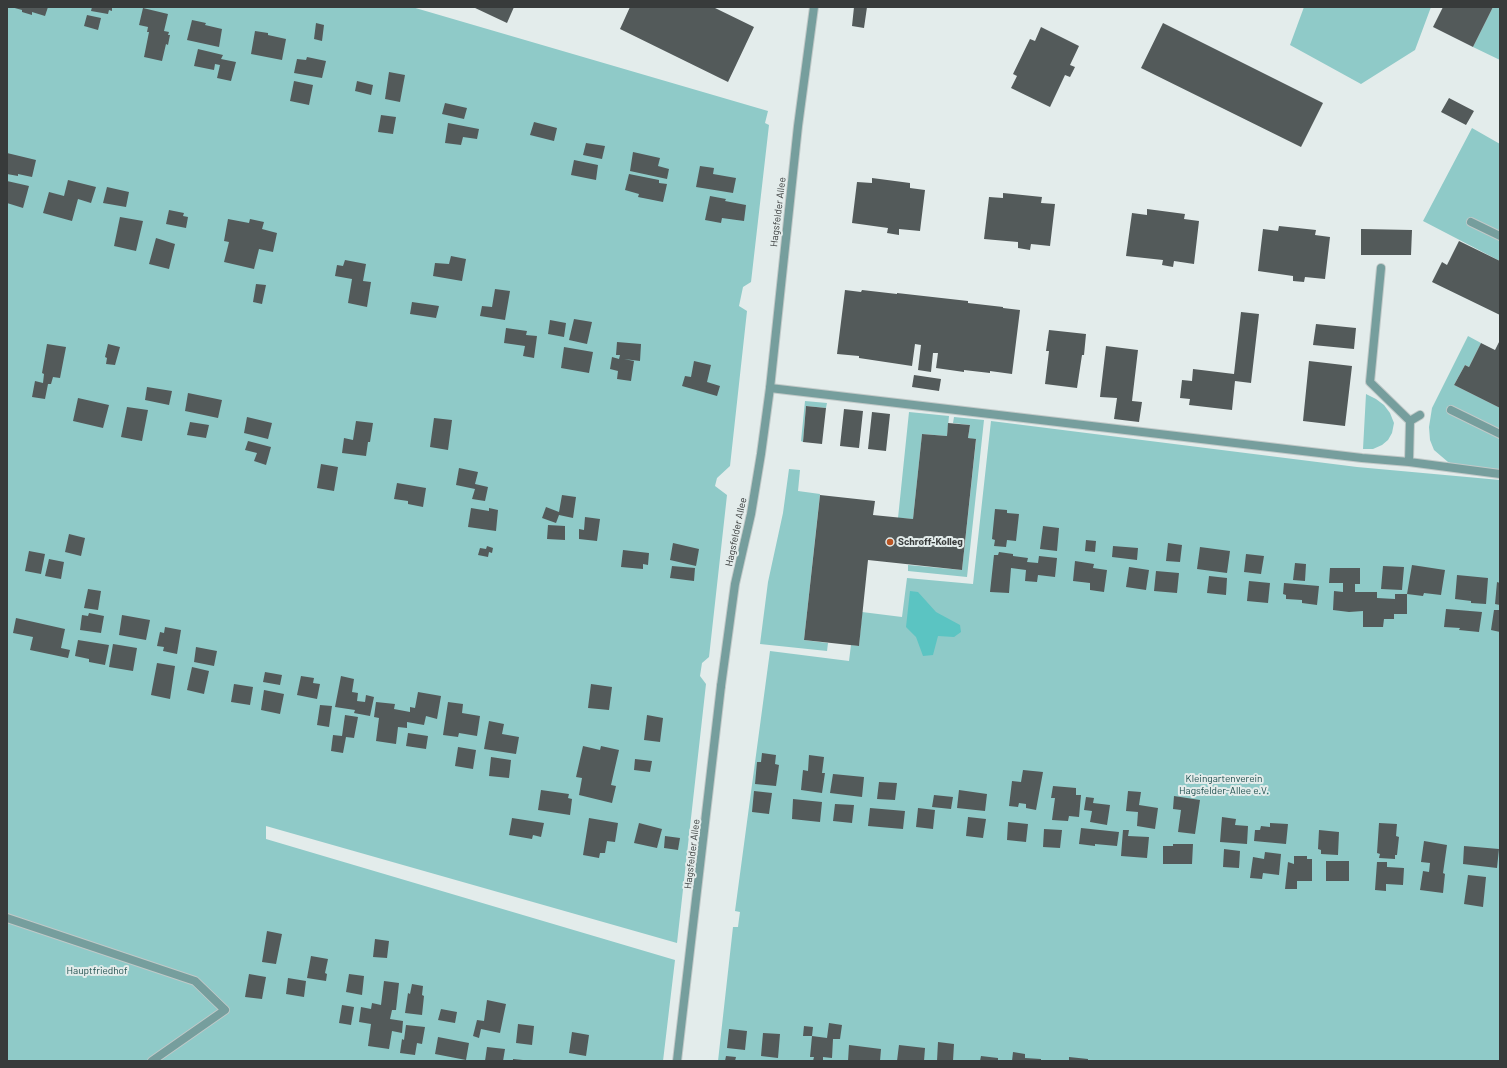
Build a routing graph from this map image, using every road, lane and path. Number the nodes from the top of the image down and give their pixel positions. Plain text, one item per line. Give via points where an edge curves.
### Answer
1 (814, 7) edge
2 (1471, 222) dead end
3 (1500, 236) edge
4 (1381, 268) dead end
5 (770, 388) junction
6 (1451, 410) dead end
7 (1420, 415) dead end
8 (1410, 421) junction
9 (1500, 434) edge
10 (1409, 462) junction
11 (1500, 474) edge
12 (7, 918) edge
13 (152, 1061) edge
14 (677, 1061) edge

1 - 5 street, Hagsfelder Allee via 798,126
2 - 3 street
4 - 8 street via 1370,382
5 - 10 street
5 - 14 street, Hagsfelder Allee via 751,514 735,584
6 - 9 street
7 - 8 street
8 - 10 street
10 - 11 street
12 - 13 street via 195,981 225,1010

